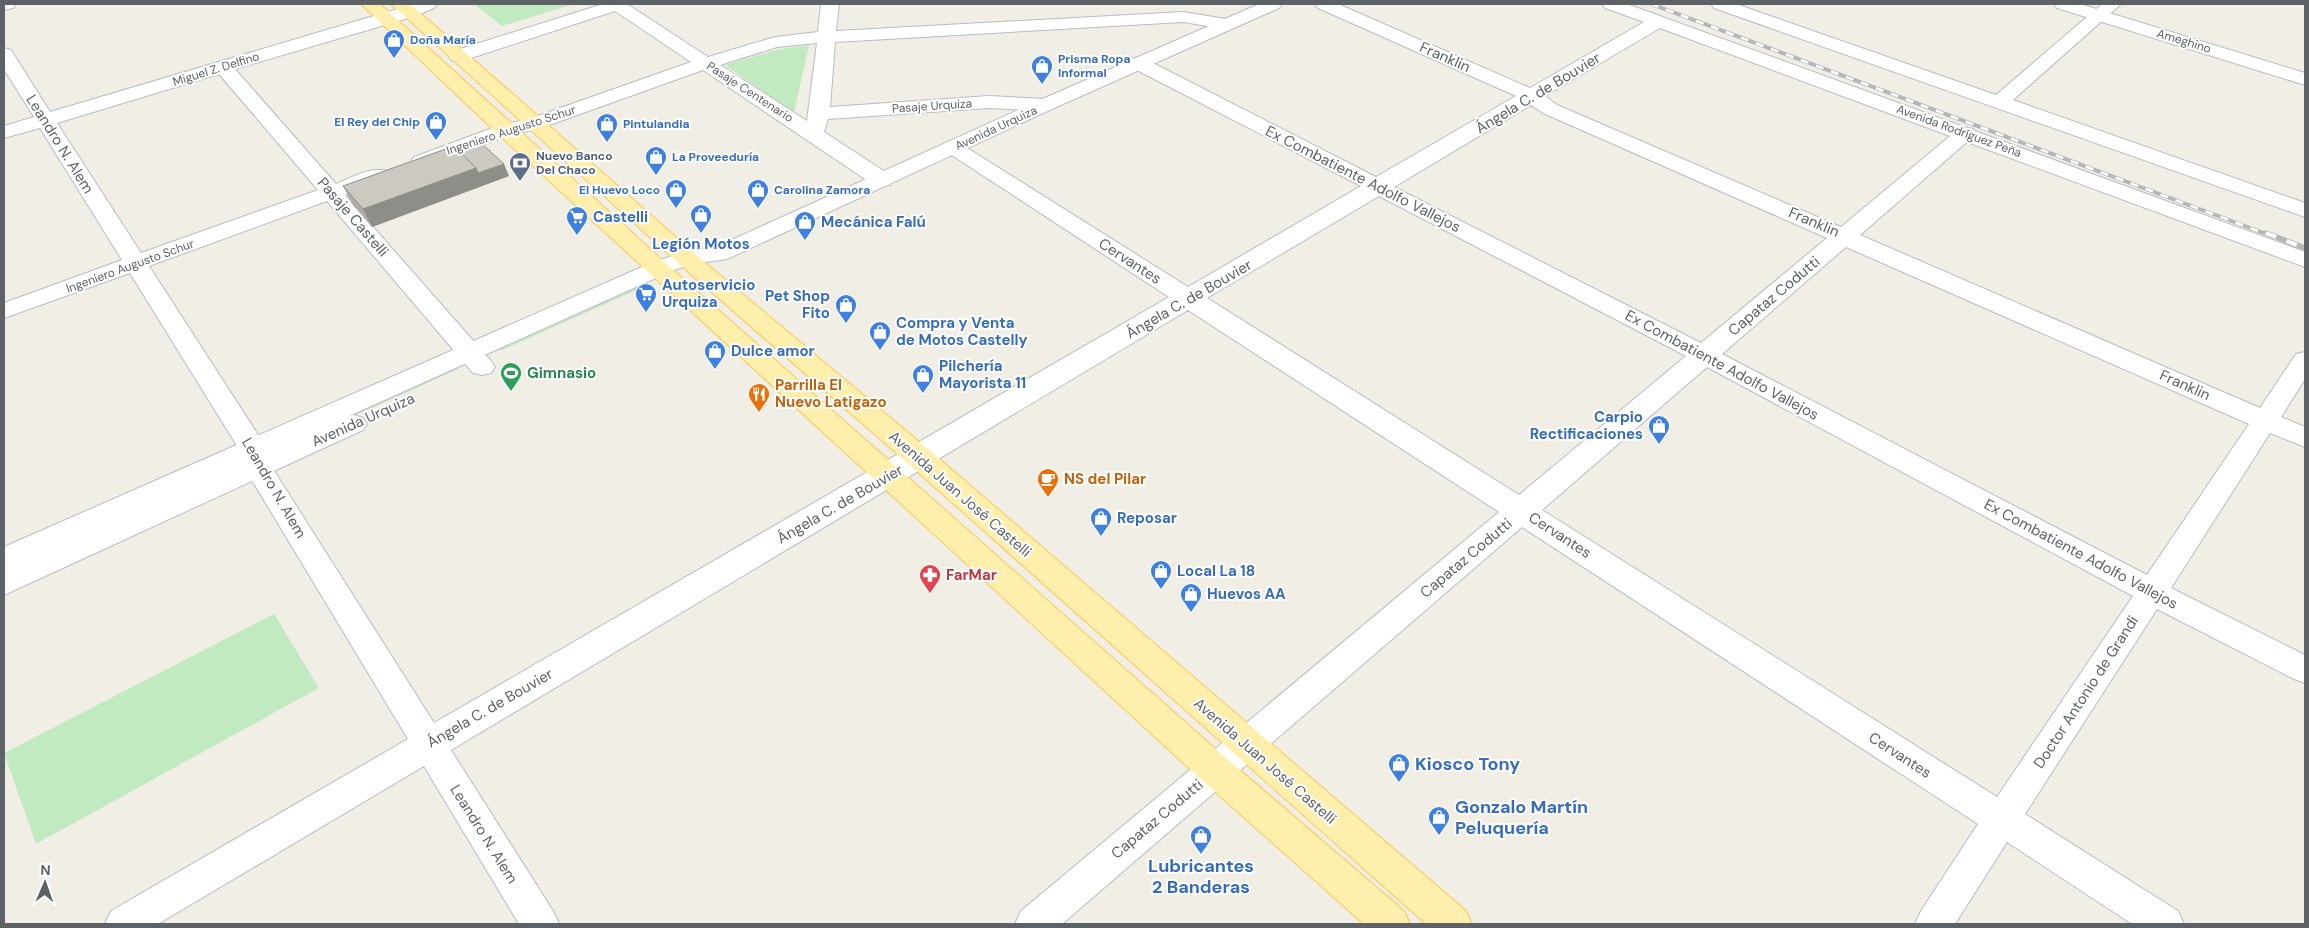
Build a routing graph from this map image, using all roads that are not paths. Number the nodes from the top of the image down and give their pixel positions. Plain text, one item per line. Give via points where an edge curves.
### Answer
1 (370, 4) edge
2 (428, 4) edge
3 (830, 4) edge
4 (1273, 4) edge
5 (1324, 4) edge
6 (1611, 4) edge
7 (1720, 4) edge
8 (2063, 4) edge
9 (2106, 9) edge
10 (1181, 10) edge
11 (398, 11) edge
12 (1659, 21) junction
13 (1226, 24) junction
14 (825, 37) junction
15 (4, 54) edge
16 (458, 56) junction
17 (706, 63) junction
18 (1138, 63) junction
19 (224, 67) junction
20 (2305, 79) edge
21 (1532, 96) junction
22 (1998, 103) junction
23 (1045, 104) junction
24 (819, 114) junction
25 (45, 120) junction
26 (534, 124) junction
27 (505, 130) junction
28 (4, 132) edge
29 (813, 133) junction
30 (1966, 133) junction
31 (954, 148) junction
32 (882, 180) junction
33 (1379, 188) junction
34 (332, 193) junction
35 (2305, 210) edge
36 (1845, 236) junction
37 (2305, 260) edge
38 (702, 261) junction
39 (134, 264) junction
40 (666, 275) junction
41 (1189, 299) junction
42 (4, 311) edge
43 (1704, 355) junction
44 (476, 360) junction
45 (2305, 360) edge
46 (2266, 421) junction
47 (2305, 438) edge
48 (255, 457) junction
49 (920, 458) junction
50 (889, 476) junction
51 (1522, 511) junction
52 (4, 559) edge
53 (4, 583) edge
54 (2152, 592) junction
55 (2305, 670) edge
56 (428, 744) junction
57 (1245, 744) junction
58 (1215, 770) junction
59 (2000, 820) junction
60 (124, 924) edge
61 (540, 924) edge
62 (1034, 924) edge
63 (1391, 924) edge
64 (1454, 924) edge
65 (1934, 924) edge
66 (2165, 924) edge

1 - 11 main road, Avenida Juan José Castelli
2 - 11 street, Miguel Z. Delfino
3 - 14 street
4 - 13 street, Avenida Urquiza
5 - 21 street, Franklin
6 - 12 street, Avenida Rodríguez Peña
7 - 22 street
8 - 9 street, Ameghino
9 - 20 street, Ameghino
9 - 22 street
10 - 13 street, Ingeniero Augusto Schur
10 - 14 street, Ingeniero Augusto Schur
11 - 16 main road, Avenida Juan José Castelli
11 - 19 street, Miguel Z. Delfino
11 - 27 main road, Avenida Juan José Castelli
12 - 21 street, Ángela C. de Bouvier
12 - 30 street, Avenida Rodríguez Peña
13 - 18 street, Avenida Urquiza
14 - 17 street, Ingeniero Augusto Schur via 775,42
14 - 24 street
15 - 25 street, Leandro N. Alem
16 - 17 street, Pasaje Centenario via 618,5
16 - 26 main road, Avenida Juan José Castelli
17 - 26 street, Ingeniero Augusto Schur
17 - 29 street, Pasaje Centenario
18 - 23 street, Avenida Urquiza
18 - 33 street, Ex Combatiente Adolfo Vallejos
19 - 25 street, Miguel Z. Delfino
19 - 34 street, Pasaje Castelli
21 - 33 street, Ángela C. de Bouvier
21 - 36 street, Franklin via 1550,109
22 - 35 street
23 - 24 street, Pasaje Urquiza via 989,102
23 - 31 street, Avenida Urquiza
24 - 29 street
25 - 28 street, Miguel Z. Delfino
25 - 39 street, Leandro N. Alem
26 - 27 street, Ingeniero Augusto Schur
26 - 38 main road, Avenida Juan José Castelli
27 - 34 street, Ingeniero Augusto Schur
27 - 40 main road, Avenida Juan José Castelli
29 - 32 street, Pasaje Centenario
30 - 36 street, Capataz Codutti
30 - 37 street, Avenida Rodríguez Peña
31 - 32 street, Avenida Urquiza
31 - 41 street, Cervantes
32 - 38 street, Avenida Urquiza
33 - 41 street, Ángela C. de Bouvier
33 - 43 street, Ex Combatiente Adolfo Vallejos
34 - 39 street, Ingeniero Augusto Schur
34 - 44 street, Pasaje Castelli
36 - 43 street, Capataz Codutti
36 - 46 street, Franklin
38 - 40 street, Avenida Urquiza
38 - 49 main road, Avenida Juan José Castelli
39 - 42 street, Ingeniero Augusto Schur
39 - 48 street, Leandro N. Alem
40 - 44 street, Avenida Urquiza
40 - 50 main road, Avenida Juan José Castelli
41 - 49 street, Ángela C. de Bouvier
41 - 51 street, Cervantes
43 - 51 street, Capataz Codutti
43 - 54 street, Ex Combatiente Adolfo Vallejos
44 - 48 street, Avenida Urquiza
45 - 46 street, Doctor Antonio de Grandi
46 - 47 street, Franklin
46 - 54 street, Doctor Antonio de Grandi
48 - 52 street, Avenida Urquiza
48 - 53 street, Avenida Urquiza
48 - 56 street, Leandro N. Alem
49 - 50 street, Ángela C. de Bouvier
49 - 57 main road, Avenida Juan José Castelli
50 - 56 street, Ángela C. de Bouvier
50 - 58 main road, Avenida Juan José Castelli
51 - 57 street, Capataz Codutti
51 - 59 street, Cervantes
54 - 55 street, Ex Combatiente Adolfo Vallejos
54 - 59 street, Doctor Antonio de Grandi
56 - 60 street, Ángela C. de Bouvier
56 - 61 street, Leandro N. Alem
57 - 58 street, Capataz Codutti
57 - 64 main road, Avenida Juan José Castelli
58 - 62 street, Capataz Codutti
58 - 63 main road, Avenida Juan José Castelli
59 - 65 street, Doctor Antonio de Grandi
59 - 66 street, Cervantes

